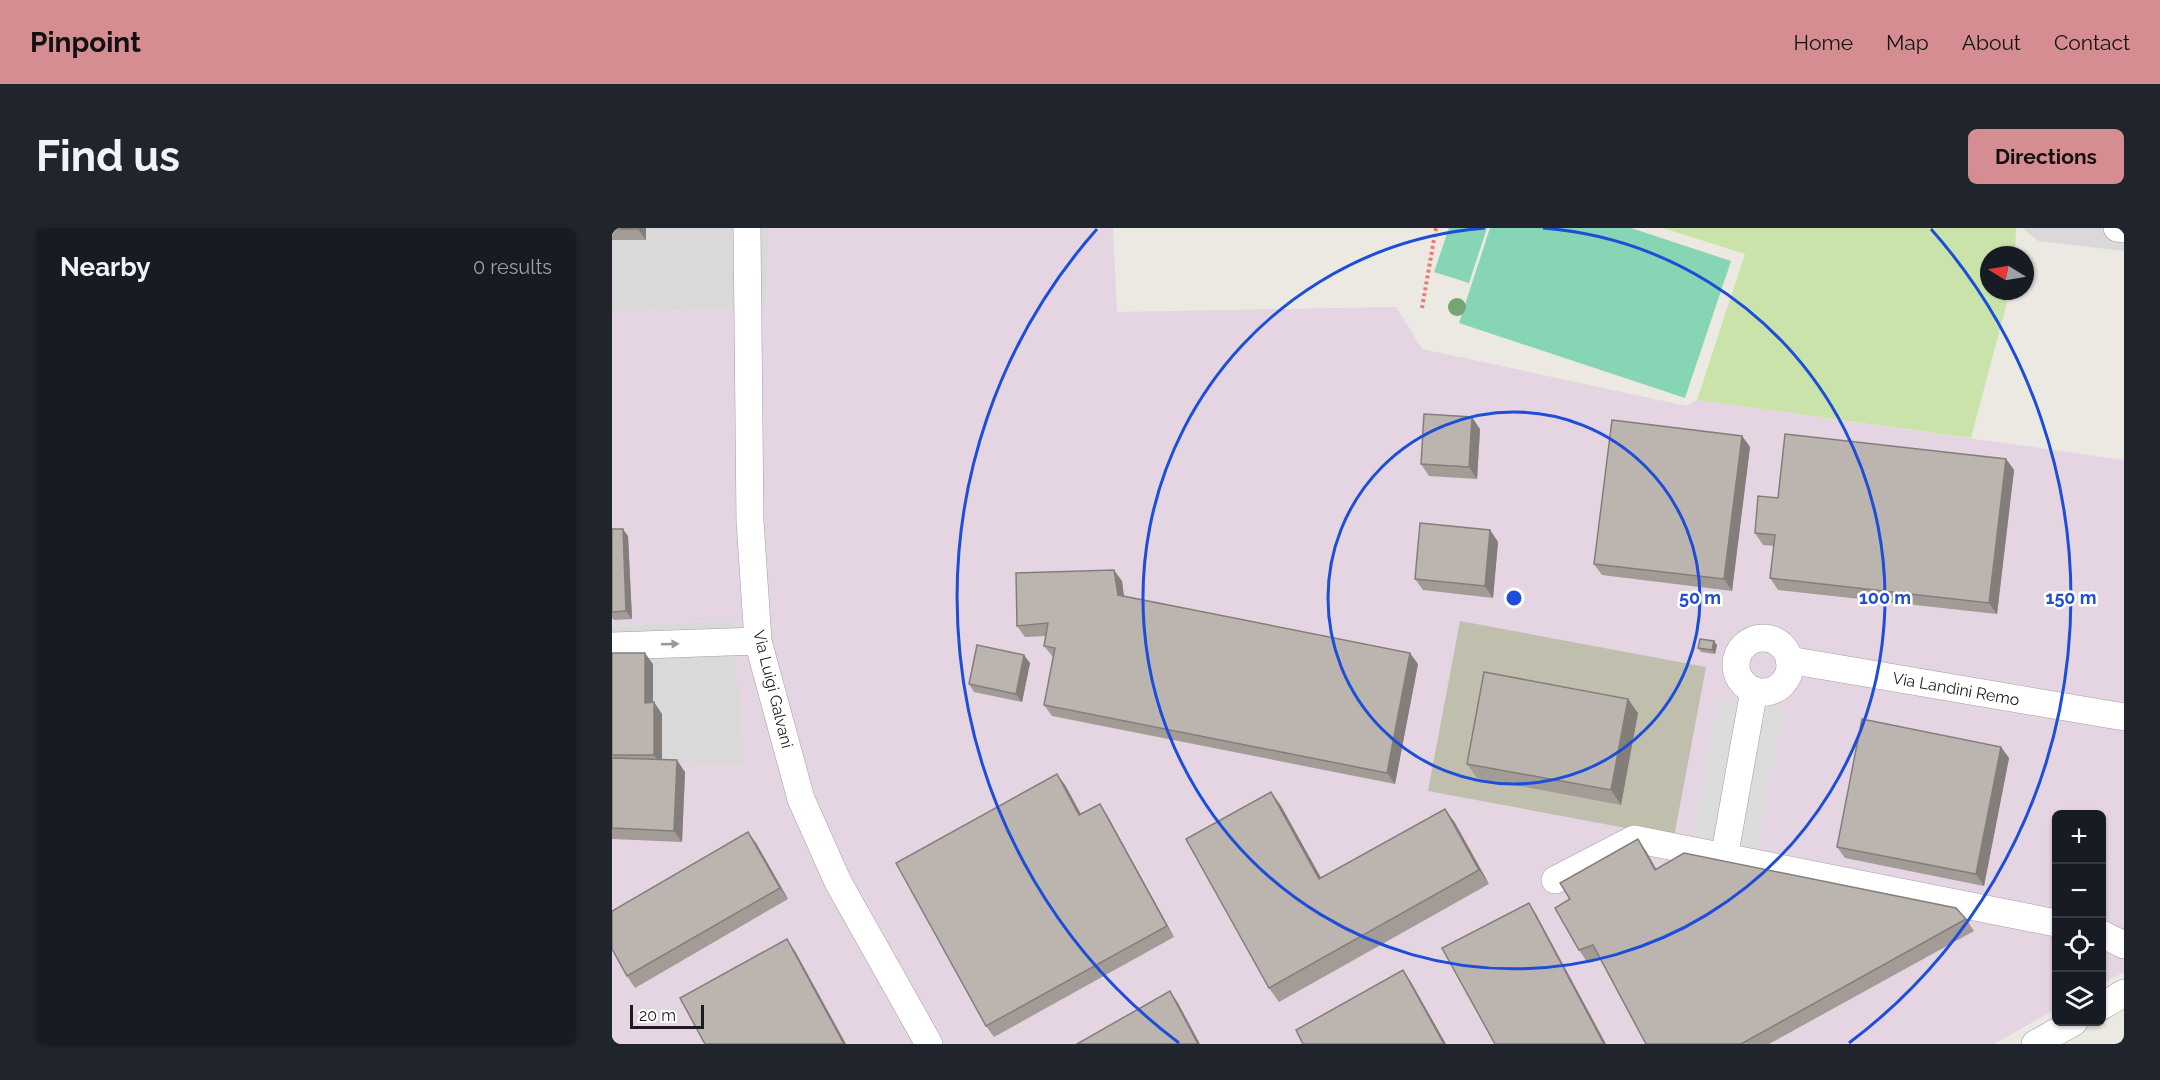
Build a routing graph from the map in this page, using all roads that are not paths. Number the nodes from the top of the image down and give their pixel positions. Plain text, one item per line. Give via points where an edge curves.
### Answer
1 (747, 228) edge
2 (2117, 228) edge
3 (2124, 229) edge
4 (758, 641) junction
5 (612, 646) edge
6 (1789, 660) junction
7 (1754, 690) junction
8 (2124, 717) edge
9 (1726, 847) dead end
10 (1555, 880) dead end
11 (2052, 922) edge
12 (2106, 936) edge
13 (2124, 945) edge
14 (2124, 993) edge
15 (2106, 1004) edge
16 (2067, 1026) edge
17 (929, 1044) edge
18 (2034, 1044) edge

1 - 4 street, Via Luigi Galvani via 750,522
2 - 3 street
5 -> 4 street
4 - 17 street, Via Luigi Galvani via 801,799 838,882
6 - 7 street via 1782,683 1766,692
6 - 7 street via 1785,649 1771,639 1747,643 1740,649 1736,665 1742,682
6 - 8 street, Via Landini Remo
7 - 9 street
10 - 11 street via 1634,839
12 - 13 street
14 - 15 street
16 - 18 street

